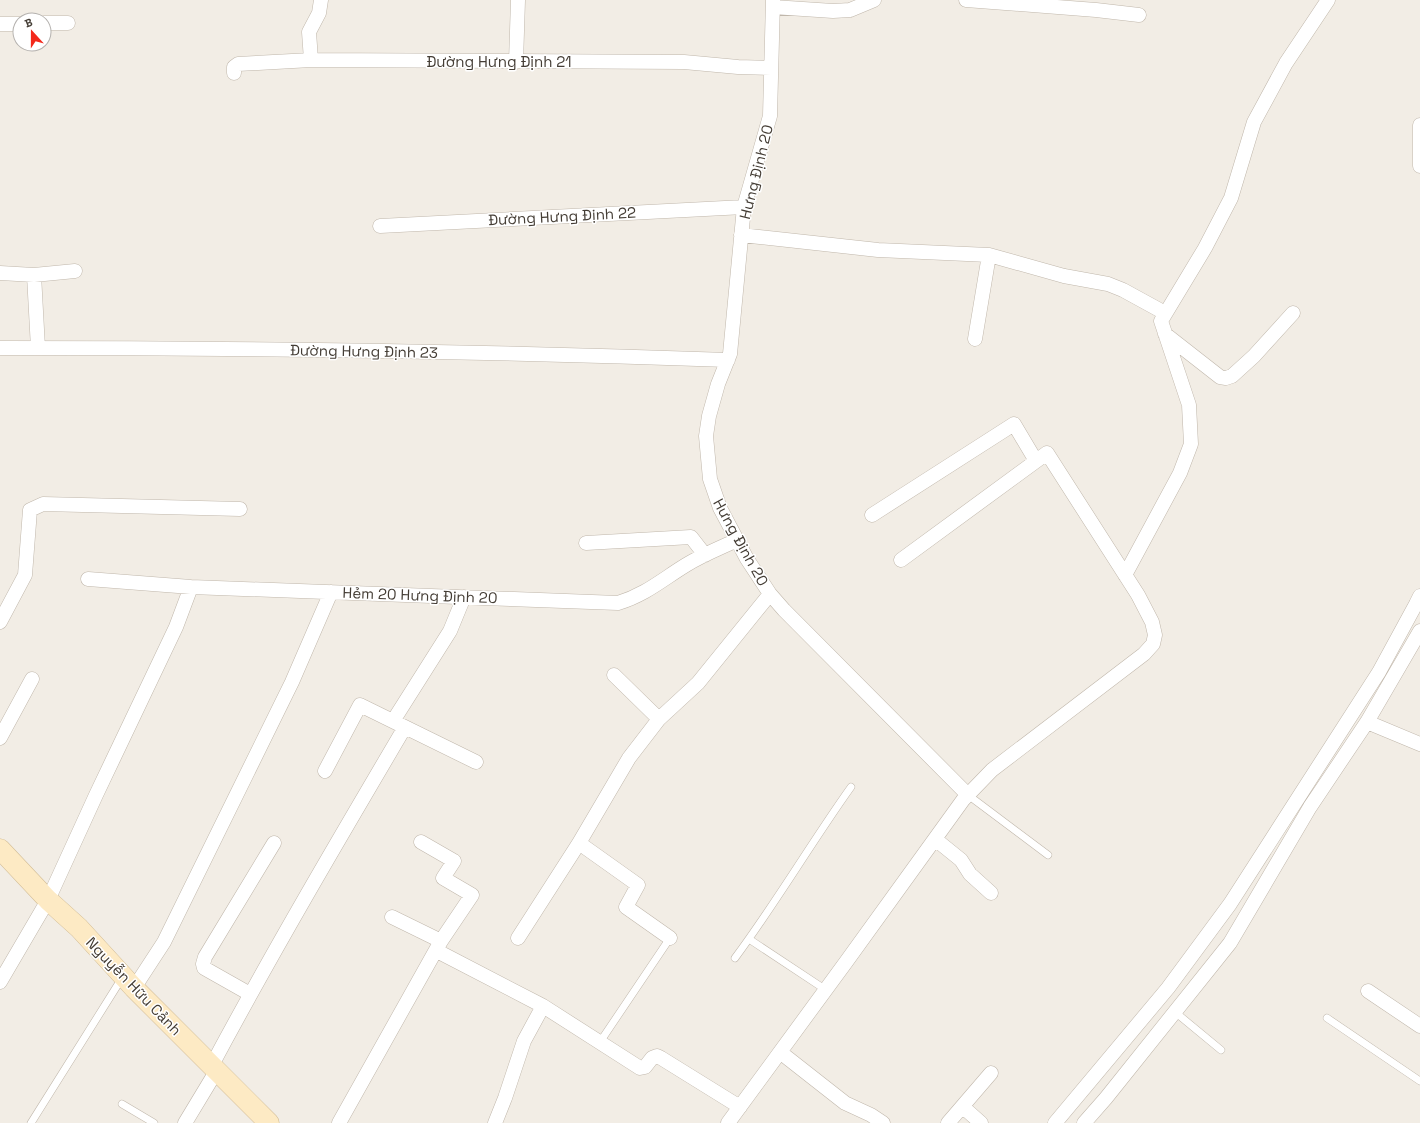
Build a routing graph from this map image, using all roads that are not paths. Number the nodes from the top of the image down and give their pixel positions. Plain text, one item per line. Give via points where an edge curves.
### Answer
1 (321, 0) edge
2 (518, 0) edge
3 (874, 0) edge
4 (966, 0) edge
5 (1328, 0) edge
6 (773, 3) edge
7 (1139, 15) dead end
8 (52, 23) edge
9 (68, 23) dead end
10 (0, 24) edge
11 (12, 24) edge
12 (311, 60) junction
13 (516, 62) junction
14 (771, 68) junction
15 (234, 73) dead end
16 (1420, 126) edge
17 (1420, 166) edge
18 (744, 207) junction
19 (380, 226) dead end
20 (741, 235) junction
21 (989, 255) junction
22 (76, 271) dead end
23 (0, 273) edge
24 (34, 275) junction
25 (1165, 313) junction
26 (1293, 313) dead end
27 (1165, 334) junction
28 (976, 340) dead end
29 (0, 348) edge
30 (38, 348) junction
31 (728, 360) junction
32 (1036, 461) junction
33 (240, 509) dead end
34 (872, 515) dead end
35 (737, 540) junction
36 (586, 543) dead end
37 (705, 555) junction
38 (901, 560) dead end
39 (1126, 575) junction
40 (88, 579) dead end
41 (191, 587) junction
42 (331, 592) junction
43 (770, 594) junction
44 (1420, 596) edge
45 (464, 597) junction
46 (0, 622) edge
47 (1420, 631) edge
48 (614, 675) dead end
49 (32, 679) dead end
50 (659, 719) junction
51 (1367, 722) junction
52 (399, 724) junction
53 (0, 738) edge
54 (1420, 744) edge
55 (476, 762) dead end
56 (325, 772) dead end
57 (851, 787) dead end
58 (968, 795) junction
59 (935, 839) junction
60 (421, 842) dead end
61 (274, 843) dead end
62 (579, 843) junction
63 (0, 849) edge
64 (1048, 855) dead end
65 (991, 893) dead end
66 (48, 900) junction
67 (392, 917) dead end
68 (518, 938) dead end
69 (670, 938) joint
70 (749, 939) junction
71 (439, 946) junction
72 (736, 958) dead end
73 (0, 982) edge
74 (128, 982) junction
75 (826, 990) junction
76 (1368, 991) dead end
77 (250, 994) junction
78 (543, 1006) junction
79 (1175, 1012) junction
80 (1327, 1018) dead end
81 (1420, 1026) edge
82 (600, 1042) junction
83 (1221, 1050) dead end
84 (780, 1052) junction
85 (214, 1068) junction
86 (992, 1074) dead end
87 (1420, 1081) edge
88 (122, 1104) dead end
89 (740, 1107) junction
90 (964, 1107) junction
91 (31, 1123) edge
92 (154, 1123) edge
93 (185, 1123) edge
94 (269, 1123) edge
95 (339, 1123) edge
96 (495, 1123) edge
97 (728, 1123) edge
98 (883, 1123) edge
99 (948, 1123) edge
100 (981, 1123) edge
101 (1055, 1123) edge
102 (1084, 1123) edge

1 - 12 street via 319,13 310,32
2 - 13 street
3 - 6 street via 850,10 833,11
4 - 7 street
5 - 25 street via 1286,63 1254,122 1231,198 1205,248
6 - 14 street, Hưng Định 20
8 - 9 street
10 - 11 street
12 - 13 street, Đường Hưng Định 21
12 - 15 street, Đường Hưng Định 21 via 238,64 234,67
13 - 14 street, Đường Hưng Định 21 via 684,62
14 - 18 street, Hưng Định 20 via 770,116
16 - 17 street
18 - 19 street, Đường Hưng Định 22
18 - 20 street, Hưng Định 20
20 - 21 street via 878,250
20 - 31 street, Hưng Định 20
21 - 25 street via 1064,276 1108,284
21 - 28 street
22 - 24 street
23 - 24 street
24 - 30 street
25 - 27 street via 1161,322
26 - 27 street via 1254,356 1232,376 1226,378 1220,377
27 - 39 street via 1190,405 1192,444 1180,473
29 - 30 street, Đường Hưng Định 23
30 - 31 street, Đường Hưng Định 23 via 584,355
31 - 35 street, Hưng Định 20 via 709,416 706,449 710,478 720,508
32 - 34 street via 1014,424
32 - 38 street
32 - 39 street via 1047,453
33 - 46 street via 43,504 30,510 25,575
35 - 37 street, Hẻm 20 Hưng Định 20
35 - 43 street, Hưng Định 20
36 - 37 street via 691,537
37 - 45 street, Hẻm 20 Hưng Định 20 via 686,564 649,590 618,603
39 - 58 street via 1152,622 1155,635 1152,644 1144,654 992,770
40 - 41 street, Hẻm 20 Hưng Định 20
41 - 42 street, Hẻm 20 Hưng Định 20
41 - 66 street via 176,627
42 - 45 street, Hẻm 20 Hưng Định 20
42 - 74 street via 292,682 164,942
43 - 50 street via 698,683
43 - 58 street, Hưng Định 20
44 - 101 street via 1379,672 1230,904 1168,988
45 - 52 street via 450,631
47 - 51 street
48 - 50 street
49 - 53 street
50 - 62 street via 629,758
51 - 54 street
51 - 79 street via 1310,807 1230,943
52 - 55 street
52 - 56 street via 360,705
52 - 77 street
57 - 70 lane
58 - 59 street
58 - 64 lane
59 - 65 street via 961,860 970,874
59 - 75 street
60 - 71 street via 454,861 443,878 472,895
61 - 77 street via 203,964 204,968
62 - 68 street
62 - 69 street via 638,885 626,907
63 - 66 street, Nguyễn Hữu Cảnh
66 - 73 street
66 - 74 street, Nguyễn Hữu Cảnh via 79,928
67 - 71 street
69 - 82 lane
70 - 72 lane
70 - 75 lane
71 - 78 street
71 - 95 street
74 - 85 street, Nguyễn Hữu Cảnh
74 - 91 lane
75 - 84 street
76 - 81 street
77 - 85 street
78 - 82 street
78 - 96 street via 524,1041
79 - 83 lane
79 - 102 street
80 - 87 lane
82 - 89 street via 640,1068 645,1067 657,1056
84 - 89 street
84 - 98 street via 845,1103
85 - 93 street
85 - 94 street, Nguyễn Hữu Cảnh
86 - 90 street
88 - 92 lane
89 - 97 street
90 - 99 street
90 - 100 street

